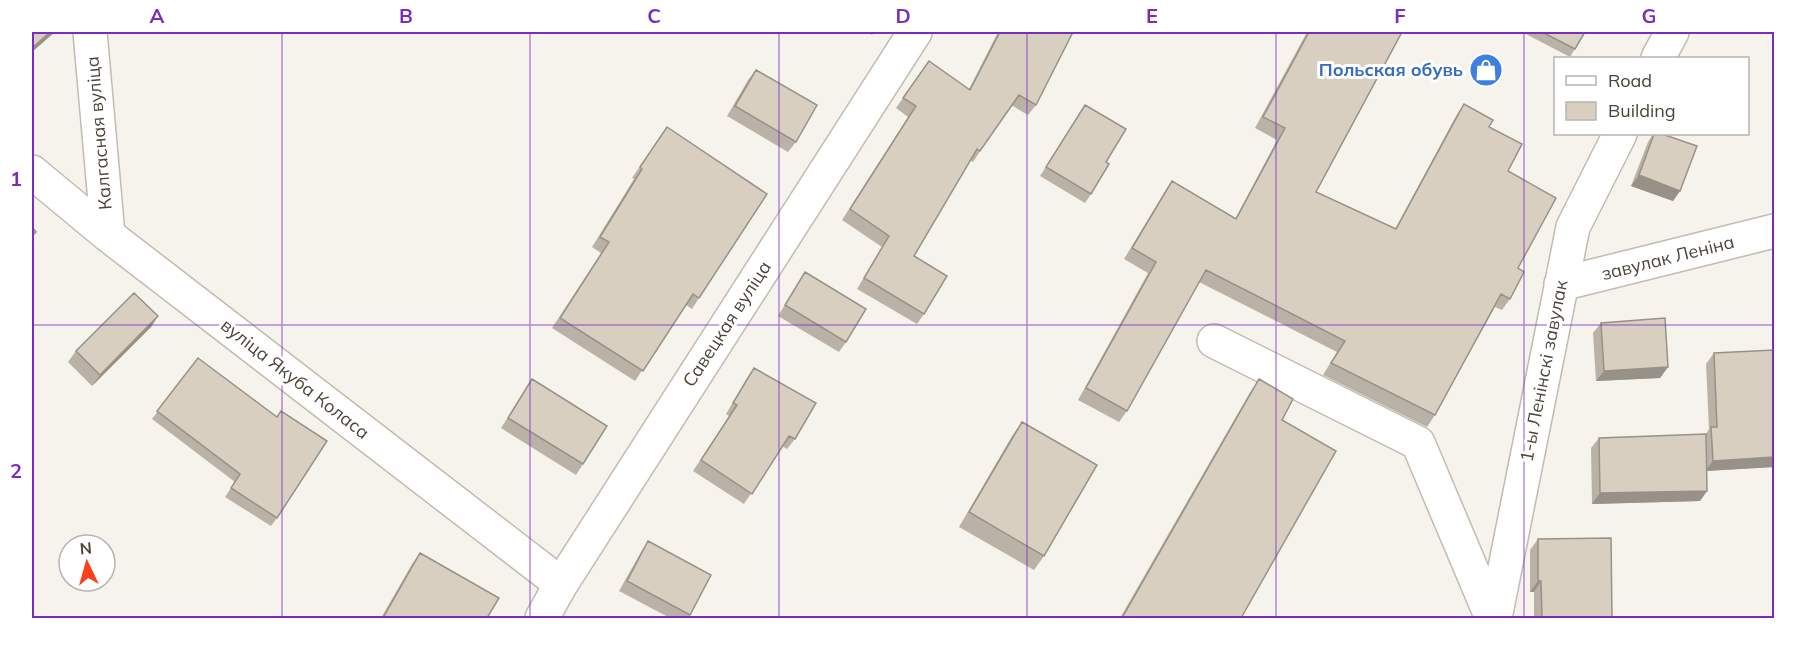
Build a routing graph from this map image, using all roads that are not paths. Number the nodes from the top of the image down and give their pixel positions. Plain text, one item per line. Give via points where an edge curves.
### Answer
1 (90, 32) edge
2 (915, 32) edge
3 (1672, 32) edge
4 (1659, 57) edge
5 (1619, 135) edge
6 (32, 172) edge
7 (1774, 231) edge
8 (108, 235) junction
9 (1561, 284) junction
10 (1214, 341) dead end
11 (561, 584) junction
12 (542, 618) edge
13 (1494, 618) edge

1 - 8 street, Калгасная вуліца
2 - 11 street, Савецкая вуліца
3 - 4 street
5 - 9 street, 1-ы Ленінскі завулак via 1573,227
6 - 8 street, вуліца Якуба Коласа
7 - 9 street, завулак Леніна
8 - 11 street, вуліца Якуба Коласа
9 - 13 street, 1-ы Ленінскі завулак
10 - 13 street via 1418,443
11 - 12 street, Савецкая вуліца

